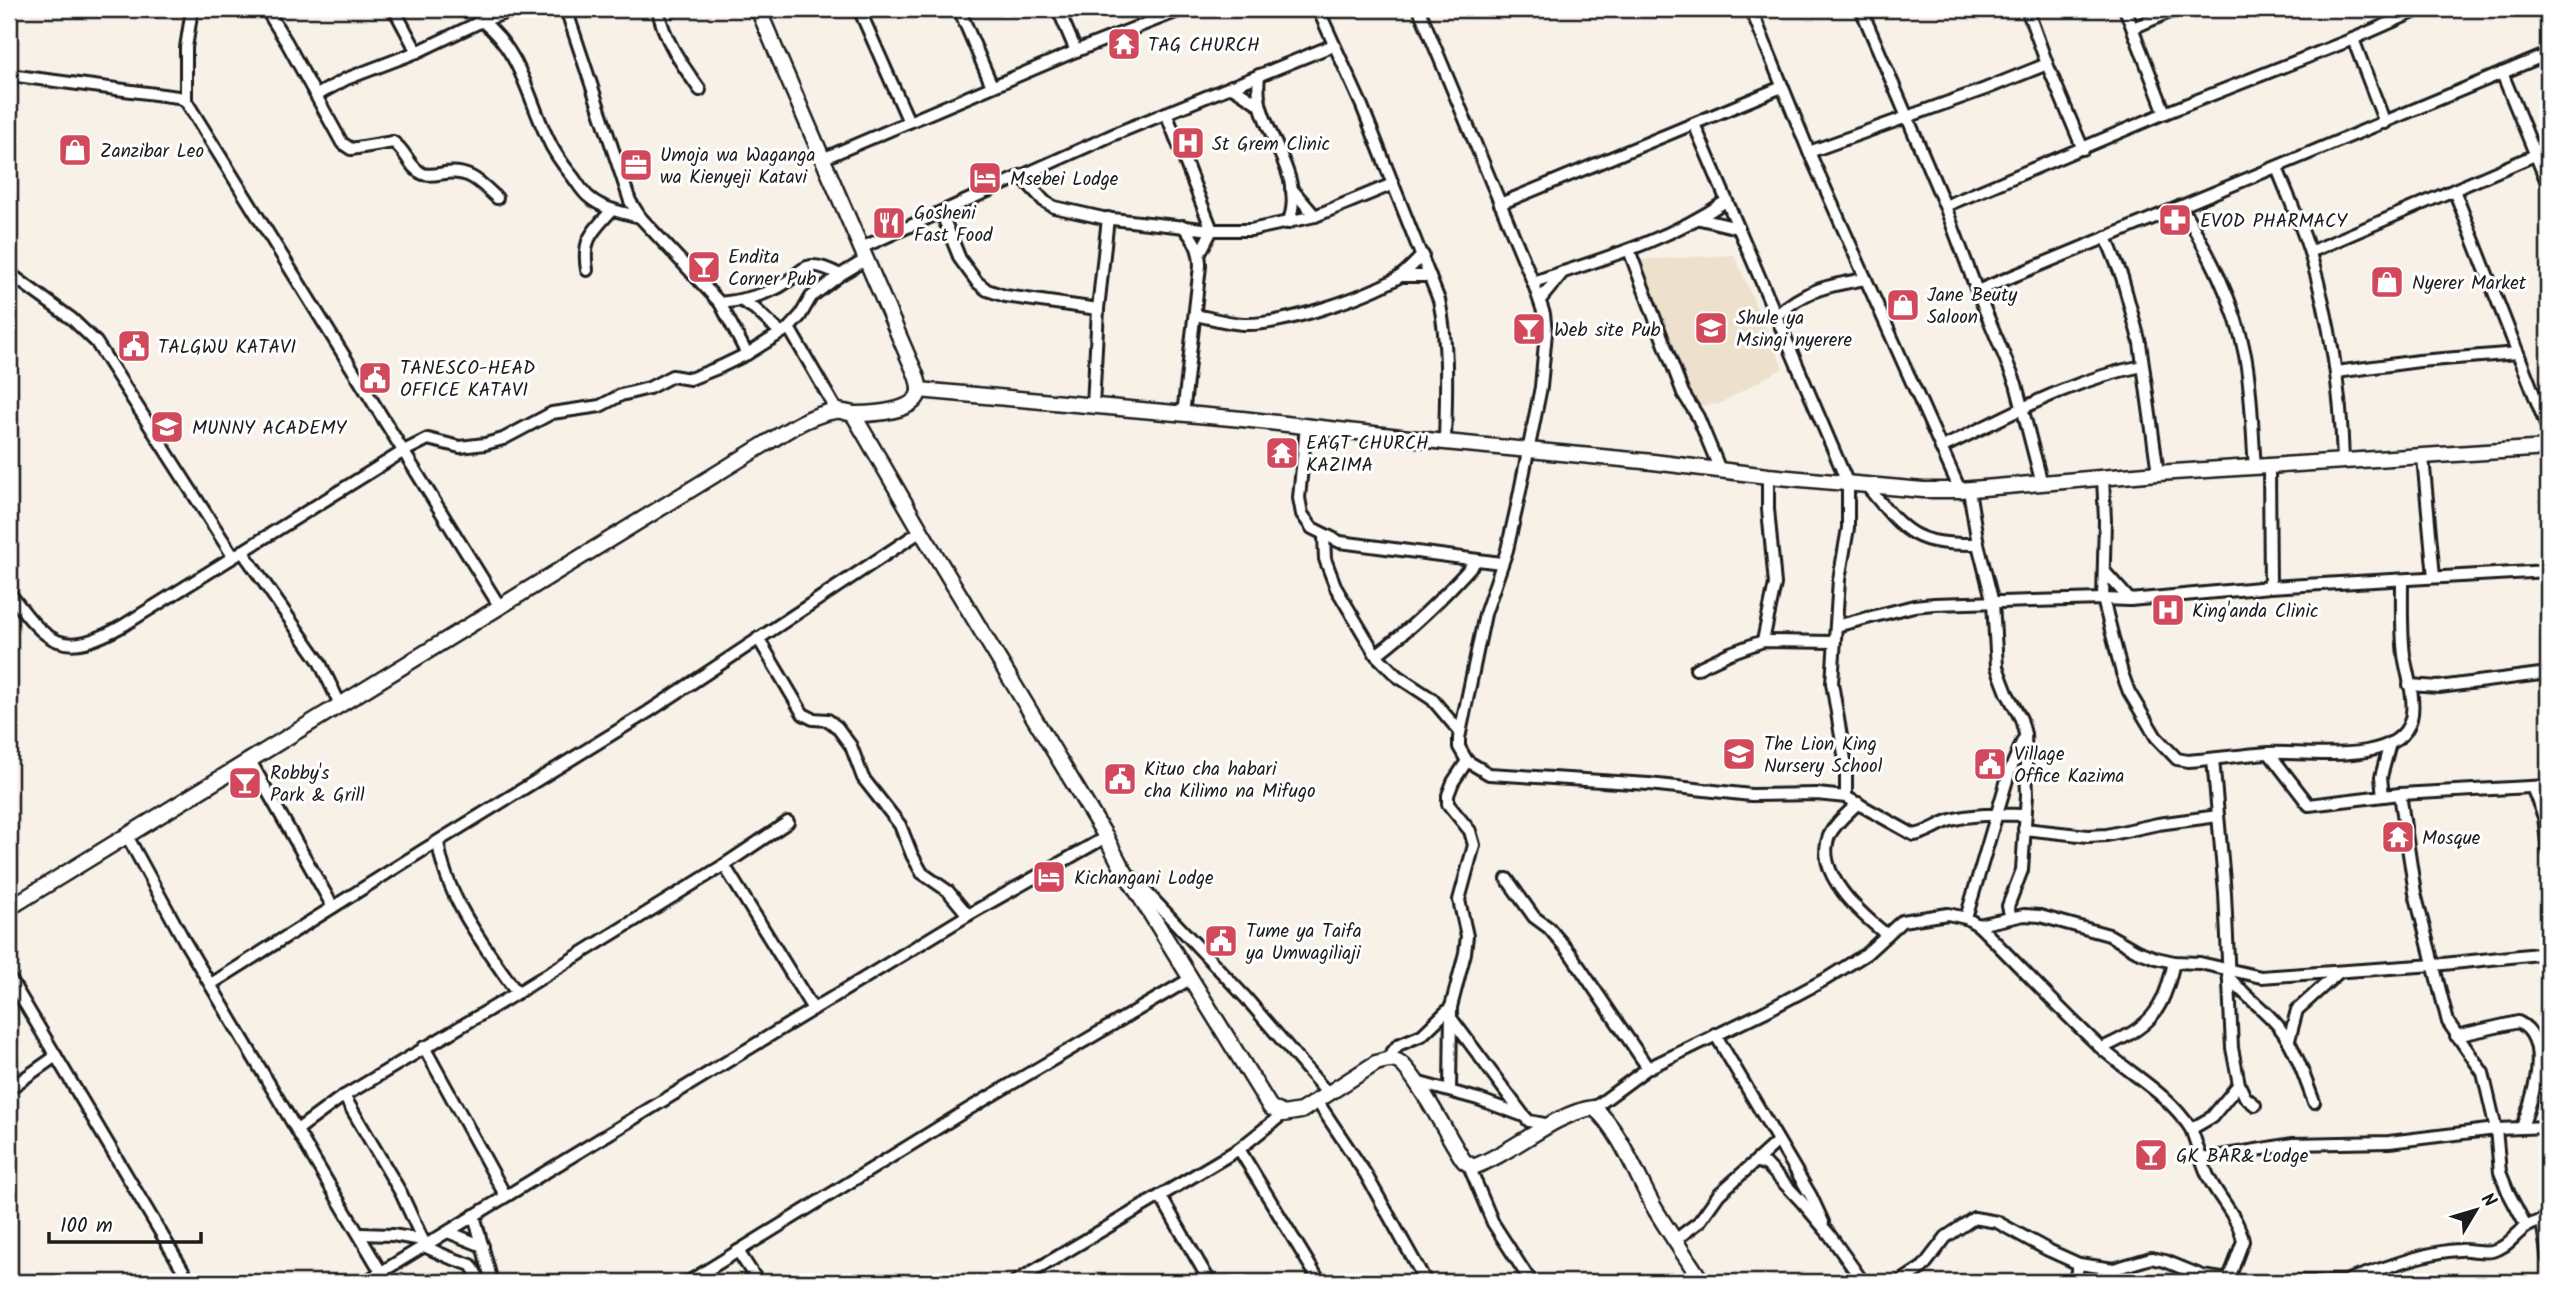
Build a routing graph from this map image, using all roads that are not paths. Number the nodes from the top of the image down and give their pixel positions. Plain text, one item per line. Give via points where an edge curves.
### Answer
1 (192, 9) edge
2 (266, 9) edge
3 (394, 9) edge
4 (524, 9) edge
5 (566, 9) edge
6 (658, 9) edge
7 (758, 9) edge
8 (859, 9) edge
9 (958, 9) edge
10 (1058, 9) edge
11 (1182, 9) edge
12 (1318, 9) edge
13 (1419, 9) edge
14 (1751, 9) edge
15 (1861, 9) edge
16 (2026, 9) edge
17 (2125, 9) edge
18 (2177, 9) edge
19 (2421, 9) edge
20 (482, 22) junction
21 (2133, 29) junction
22 (2353, 39) junction
23 (1334, 45) junction
24 (1076, 51) junction
25 (418, 52) junction
26 (2548, 54) edge
27 (2047, 64) junction
28 (2502, 73) junction
29 (9, 75) edge
30 (1259, 75) junction
31 (992, 86) junction
32 (1231, 86) junction
33 (1782, 87) junction
34 (700, 90) dead end
35 (317, 95) junction
36 (186, 101) junction
37 (1260, 105) junction
38 (1166, 113) junction
39 (2165, 113) junction
40 (1907, 116) junction
41 (909, 122) junction
42 (2385, 122) junction
43 (1694, 124) junction
44 (2083, 149) junction
45 (1810, 152) junction
46 (2535, 155) junction
47 (822, 159) junction
48 (2277, 168) junction
49 (1021, 176) junction
50 (1393, 184) junction
51 (2548, 185) edge
52 (1291, 188) junction
53 (2454, 190) junction
54 (497, 198) dead end
55 (1726, 201) junction
56 (1500, 204) junction
57 (1945, 206) junction
58 (2181, 206) junction
59 (612, 210) junction
60 (941, 212) junction
61 (1315, 216) junction
62 (640, 218) junction
63 (1108, 218) junction
64 (1700, 219) junction
65 (1127, 220) junction
66 (1288, 223) junction
67 (1182, 226) junction
68 (1738, 228) junction
69 (1212, 230) junction
70 (1106, 236) junction
71 (2106, 237) junction
72 (1629, 250) junction
73 (2310, 252) junction
74 (1200, 253) junction
75 (863, 254) junction
76 (1423, 255) junction
77 (587, 270) dead end
78 (1563, 272) junction
79 (9, 273) edge
80 (839, 275) junction
81 (1401, 276) junction
82 (1430, 276) junction
83 (1866, 279) junction
84 (1533, 282) junction
85 (1977, 291) junction
86 (1540, 300) junction
87 (742, 301) junction
88 (720, 303) junction
89 (1098, 309) junction
90 (1195, 315) junction
91 (1776, 317) junction
92 (785, 330) junction
93 (2518, 353) junction
94 (747, 354) junction
95 (2143, 366) junction
96 (2336, 372) junction
97 (919, 390) junction
98 (1093, 406) junction
99 (2022, 407) junction
100 (837, 411) junction
101 (853, 414) junction
102 (1183, 415) junction
103 (1306, 426) junction
104 (2548, 430) edge
105 (1445, 442) junction
106 (1941, 448) junction
107 (2548, 448) edge
108 (1530, 449) junction
109 (404, 451) junction
110 (2423, 457) junction
111 (2343, 460) junction
112 (2262, 467) junction
113 (1720, 470) junction
114 (2158, 473) junction
115 (1768, 476) junction
116 (2103, 478) junction
117 (1848, 484) junction
118 (2042, 484) junction
119 (1867, 486) junction
120 (1964, 490) junction
121 (921, 531) junction
122 (1324, 536) junction
123 (1978, 544) junction
124 (237, 553) junction
125 (1476, 561) junction
126 (1501, 563) junction
127 (2548, 571) edge
128 (2105, 572) junction
129 (2434, 577) junction
130 (2402, 580) junction
131 (2270, 587) junction
132 (9, 592) edge
133 (2103, 598) junction
134 (2130, 600) junction
135 (1993, 603) junction
136 (499, 607) junction
137 (1836, 626) junction
138 (758, 638) junction
139 (1763, 641) junction
140 (1834, 642) junction
141 (1376, 655) junction
142 (1696, 669) dead end
143 (2548, 673) edge
144 (2409, 685) junction
145 (340, 704) junction
146 (1460, 732) junction
147 (2025, 734) junction
148 (2390, 743) junction
149 (2269, 753) junction
150 (249, 759) junction
151 (2213, 759) junction
152 (1467, 761) junction
153 (2548, 786) edge
154 (2532, 787) junction
155 (2400, 794) junction
156 (2383, 796) junction
157 (1846, 797) junction
158 (1858, 803) junction
159 (2025, 815) junction
160 (1998, 816) junction
161 (2218, 816) junction
162 (788, 822) dead end
163 (2024, 829) junction
164 (126, 834) junction
165 (1106, 837) junction
166 (438, 842) junction
167 (422, 851) junction
168 (2548, 851) edge
169 (441, 861) junction
170 (1120, 864) junction
171 (724, 865) junction
172 (1507, 879) dead end
173 (333, 907) junction
174 (9, 908) edge
175 (968, 915) junction
176 (1966, 918) junction
177 (2011, 918) junction
178 (1978, 925) junction
179 (1887, 935) junction
180 (2548, 952) edge
181 (2174, 962) junction
182 (2434, 965) junction
183 (2339, 971) junction
184 (2228, 973) junction
185 (9, 977) edge
186 (1190, 979) junction
187 (211, 984) junction
188 (517, 993) junction
189 (813, 1009) junction
190 (1451, 1012) junction
191 (1715, 1034) junction
192 (2456, 1036) junction
193 (2123, 1038) junction
194 (2289, 1040) junction
195 (424, 1048) junction
196 (2102, 1048) junction
197 (56, 1056) junction
198 (1386, 1060) junction
199 (2118, 1061) junction
200 (1648, 1068) junction
201 (1416, 1082) junction
202 (2239, 1084) junction
203 (9, 1089) edge
204 (1450, 1091) junction
205 (344, 1096) junction
206 (1323, 1098) junction
207 (2314, 1102) dead end
208 (2255, 1105) dead end
209 (1594, 1108) junction
210 (1283, 1114) junction
211 (1524, 1116) junction
212 (1550, 1125) junction
213 (2522, 1127) junction
214 (2548, 1127) edge
215 (2192, 1129) junction
216 (2496, 1129) junction
217 (297, 1130) junction
218 (1778, 1141) junction
219 (1240, 1149) junction
220 (2202, 1159) junction
221 (1756, 1161) junction
222 (1469, 1166) junction
223 (505, 1195) junction
224 (1161, 1197) junction
225 (474, 1215) junction
226 (2545, 1220) edge
227 (2526, 1226) junction
228 (448, 1233) junction
229 (360, 1234) junction
230 (1829, 1234) junction
231 (1675, 1240) junction
232 (425, 1243) junction
233 (483, 1245) junction
234 (738, 1251) junction
235 (2548, 1259) edge
236 (2079, 1264) junction
237 (382, 1272) junction
238 (2352, 1281) edge
239 (190, 1282) edge
240 (365, 1282) edge
241 (481, 1282) edge
242 (492, 1282) edge
243 (688, 1282) edge
244 (758, 1282) edge
245 (1015, 1282) edge
246 (1210, 1282) edge
247 (1320, 1282) edge
248 (1426, 1282) edge
249 (1531, 1282) edge
250 (1702, 1282) edge
251 (1863, 1282) edge
252 (1900, 1282) edge
253 (2074, 1282) edge
254 (2228, 1282) edge
255 (2242, 1282) edge
256 (2279, 1282) edge

1 - 36 street
2 - 35 street
3 - 25 street
4 - 20 street
5 - 62 street via 630,201
6 - 34 street via 675,52
7 - 47 street
8 - 41 street
9 - 31 street
10 - 24 street
11 - 24 street
12 - 23 street
13 - 56 street
14 - 33 street
15 - 40 street
16 - 27 street
17 - 21 street
18 - 21 street
19 - 22 street
20 - 25 street
20 - 59 street via 509,50 547,138 567,169 590,199
21 - 39 street
22 - 39 street
22 - 42 street
23 - 30 street
23 - 50 street
24 - 31 street
25 - 35 street
26 - 28 street
27 - 40 street
27 - 44 street
28 - 42 street
28 - 46 street
29 - 36 street
30 - 32 street
30 - 37 street
31 - 41 street
32 - 37 street
32 - 38 street
33 - 43 street
33 - 45 street
35 - 54 street via 342,143 351,149 393,142 416,170 430,176 457,172 475,176
36 - 109 street
37 - 52 street
38 - 49 street
38 - 69 street
39 - 44 street
40 - 45 street
40 - 57 street
41 - 47 street
42 - 48 street
43 - 55 street
43 - 56 street
44 - 57 street
45 - 83 street
46 - 51 street
46 - 53 street
47 - 75 street
48 - 58 street
48 - 73 street
49 - 60 street
49 - 63 street via 1055,207
50 - 61 street
50 - 76 street
52 - 61 street
52 - 66 street via 1293,206
53 - 73 street
53 - 93 street
55 - 64 street
55 - 68 street
56 - 84 street
57 - 85 street
58 - 71 street
58 - 112 street via 2236,318
59 - 62 street
59 - 77 street via 590,234 584,251
60 - 75 street
60 - 89 street via 960,259 987,290
61 - 66 street
62 - 88 street
63 - 65 street
63 - 70 street
64 - 68 street
64 - 72 street
65 - 67 street
65 - 70 street
66 - 69 street via 1251,230
67 - 69 street
67 - 74 street
68 - 91 street
69 - 74 street
70 - 89 street
71 - 85 street
71 - 95 street via 2122,277
72 - 78 street
72 - 113 street via 1683,393
73 - 96 street
74 - 90 street
75 - 80 street
75 - 97 street
76 - 81 street
76 - 82 street
78 - 84 street
78 - 86 street
79 - 124 street via 72,318 96,342
80 - 87 street via 812,265 778,288
80 - 92 street via 811,297
81 - 82 street
81 - 90 street via 1333,304 1270,322 1242,324
82 - 105 street via 1445,326
83 - 91 street via 1814,290 1791,302
83 - 106 street
84 - 86 street
85 - 99 street
86 - 108 street via 1545,360
87 - 88 street
87 - 92 street
88 - 94 street
89 - 98 street
90 - 102 street
91 - 117 street
92 - 94 street
92 - 100 street
93 - 96 street
93 - 104 street
94 - 109 street via 690,379 672,376 600,406 552,413 503,439 460,447 428,439
95 - 99 street
95 - 114 street
96 - 111 street
97 - 98 street
97 - 101 street via 911,404 899,409
98 - 102 street
99 - 106 street
99 - 118 street
100 - 101 street
100 - 136 street via 808,419
101 - 121 street
102 - 103 street
103 - 105 street
103 - 122 street via 1302,514
105 - 108 street
106 - 120 street
107 - 110 street
108 - 113 street
108 - 126 street
109 - 124 street
109 - 136 street
110 - 111 street
110 - 129 street
111 - 112 street
112 - 114 street
112 - 131 street
113 - 115 street
114 - 116 street
115 - 117 street
115 - 139 street via 1775,584
116 - 118 street
116 - 128 street
117 - 119 street
117 - 137 street via 1848,528
118 - 120 street
119 - 120 street
119 - 123 street via 1911,533 1944,544
120 - 123 street
121 - 138 street
121 - 165 street
122 - 125 street
122 - 141 street via 1325,559 1336,588
123 - 135 street
124 - 132 street via 124,625 83,644 51,639
124 - 145 street via 320,661
125 - 126 street
125 - 141 street via 1409,629
126 - 146 street via 1477,645
127 - 129 street
128 - 133 street
128 - 134 street
129 - 130 street
130 - 131 street
130 - 144 street
131 - 134 street
133 - 134 street
133 - 135 street
133 - 151 street via 2129,692 2155,737 2177,759
135 - 137 street via 1914,606
135 - 147 street via 1997,667
136 - 145 street
137 - 140 street
138 - 166 street
138 - 175 street via 803,714 833,723 846,740 863,778 900,825 922,873 948,891
139 - 140 street
139 - 142 street
140 - 157 street via 1832,683 1846,766
141 - 146 street via 1397,676 1432,699
143 - 144 street via 2438,687
144 - 148 street via 2411,722
145 - 150 street
146 - 152 street via 1459,747
147 - 159 street
147 - 160 street
148 - 149 street via 2359,752
148 - 156 street via 2381,777
149 - 151 street
149 - 156 street via 2309,805
150 - 164 street
150 - 173 street
151 - 161 street
152 - 157 street via 1489,774 1751,795
152 - 190 street via 1448,795 1448,804 1470,831 1474,845 1459,900 1467,936
153 - 154 street
154 - 155 street
154 - 168 street via 2544,817
155 - 156 street
155 - 182 street via 2415,893
157 - 158 street
158 - 160 street via 1914,835 1969,816
158 - 179 street via 1828,839 1829,861 1846,898
159 - 160 street
159 - 163 street
160 - 176 street
161 - 163 street via 2107,835
161 - 184 street
162 - 171 street
163 - 177 street via 2022,870 2008,906
164 - 174 street
164 - 187 street
165 - 170 street
165 - 175 street
166 - 167 street
166 - 169 street
167 - 169 street
167 - 173 street
169 - 188 street via 464,915
170 - 186 street
170 - 206 street via 1214,963
171 - 188 street
171 - 189 street
172 - 200 street via 1528,910 1570,953
173 - 187 street
175 - 189 street
176 - 178 street
176 - 179 street via 1948,914 1913,918 1902,921
177 - 178 street
177 - 181 street via 2024,915 2064,922
178 - 196 street
179 - 191 street via 1826,979
180 - 182 street
181 - 184 street via 2200,963
181 - 193 street via 2162,1005
182 - 183 street
182 - 192 street
183 - 184 street via 2261,977
183 - 194 street via 2297,1010
184 - 194 street
184 - 202 street
185 - 197 street
186 - 210 street via 1270,1107
186 - 234 street
187 - 217 street
188 - 195 street
189 - 223 street
190 - 198 street via 1422,1035 1398,1045
190 - 204 street
190 - 211 street
191 - 200 street
191 - 218 street
192 - 213 street via 2518,1022 2532,1033 2537,1072
192 - 216 street via 2483,1073
193 - 196 street
193 - 199 street
194 - 207 street
195 - 205 street
195 - 223 street
196 - 199 street
197 - 203 street
197 - 239 street
198 - 201 street via 1405,1066
198 - 206 street
199 - 215 street via 2169,1101
200 - 209 street
201 - 204 street
201 - 222 street
202 - 208 street
202 - 215 street via 2212,1117
204 - 211 street
205 - 217 street
205 - 232 street
206 - 210 street via 1301,1111
206 - 248 street
209 - 212 street
209 - 231 street via 1616,1137
210 - 219 street
211 - 212 street
212 - 222 street via 1492,1160
213 - 214 street
213 - 216 street
215 - 220 street
216 - 220 street via 2389,1142 2293,1144
216 - 227 street via 2500,1172
217 - 229 street
218 - 221 street
218 - 230 street
219 - 224 street
219 - 247 street
220 - 254 street via 2243,1241
221 - 230 street via 1766,1165
221 - 231 street via 1719,1194 1699,1222
222 - 249 street via 1493,1223
223 - 225 street
224 - 245 street
224 - 246 street
225 - 228 street
225 - 233 street
226 - 227 street
226 - 235 street
227 - 238 street via 2493,1251 2459,1250 2427,1256
228 - 232 street
228 - 233 street
229 - 232 street
229 - 237 street
230 - 251 street
231 - 250 street
232 - 237 street
232 - 241 street via 471,1265
233 - 242 street
234 - 243 street
234 - 244 street
236 - 252 street via 1997,1222 1974,1218 1946,1237 1923,1267
236 - 253 street
236 - 254 street via 2114,1269 2151,1258
237 - 240 street
238 - 256 street
254 - 255 street

